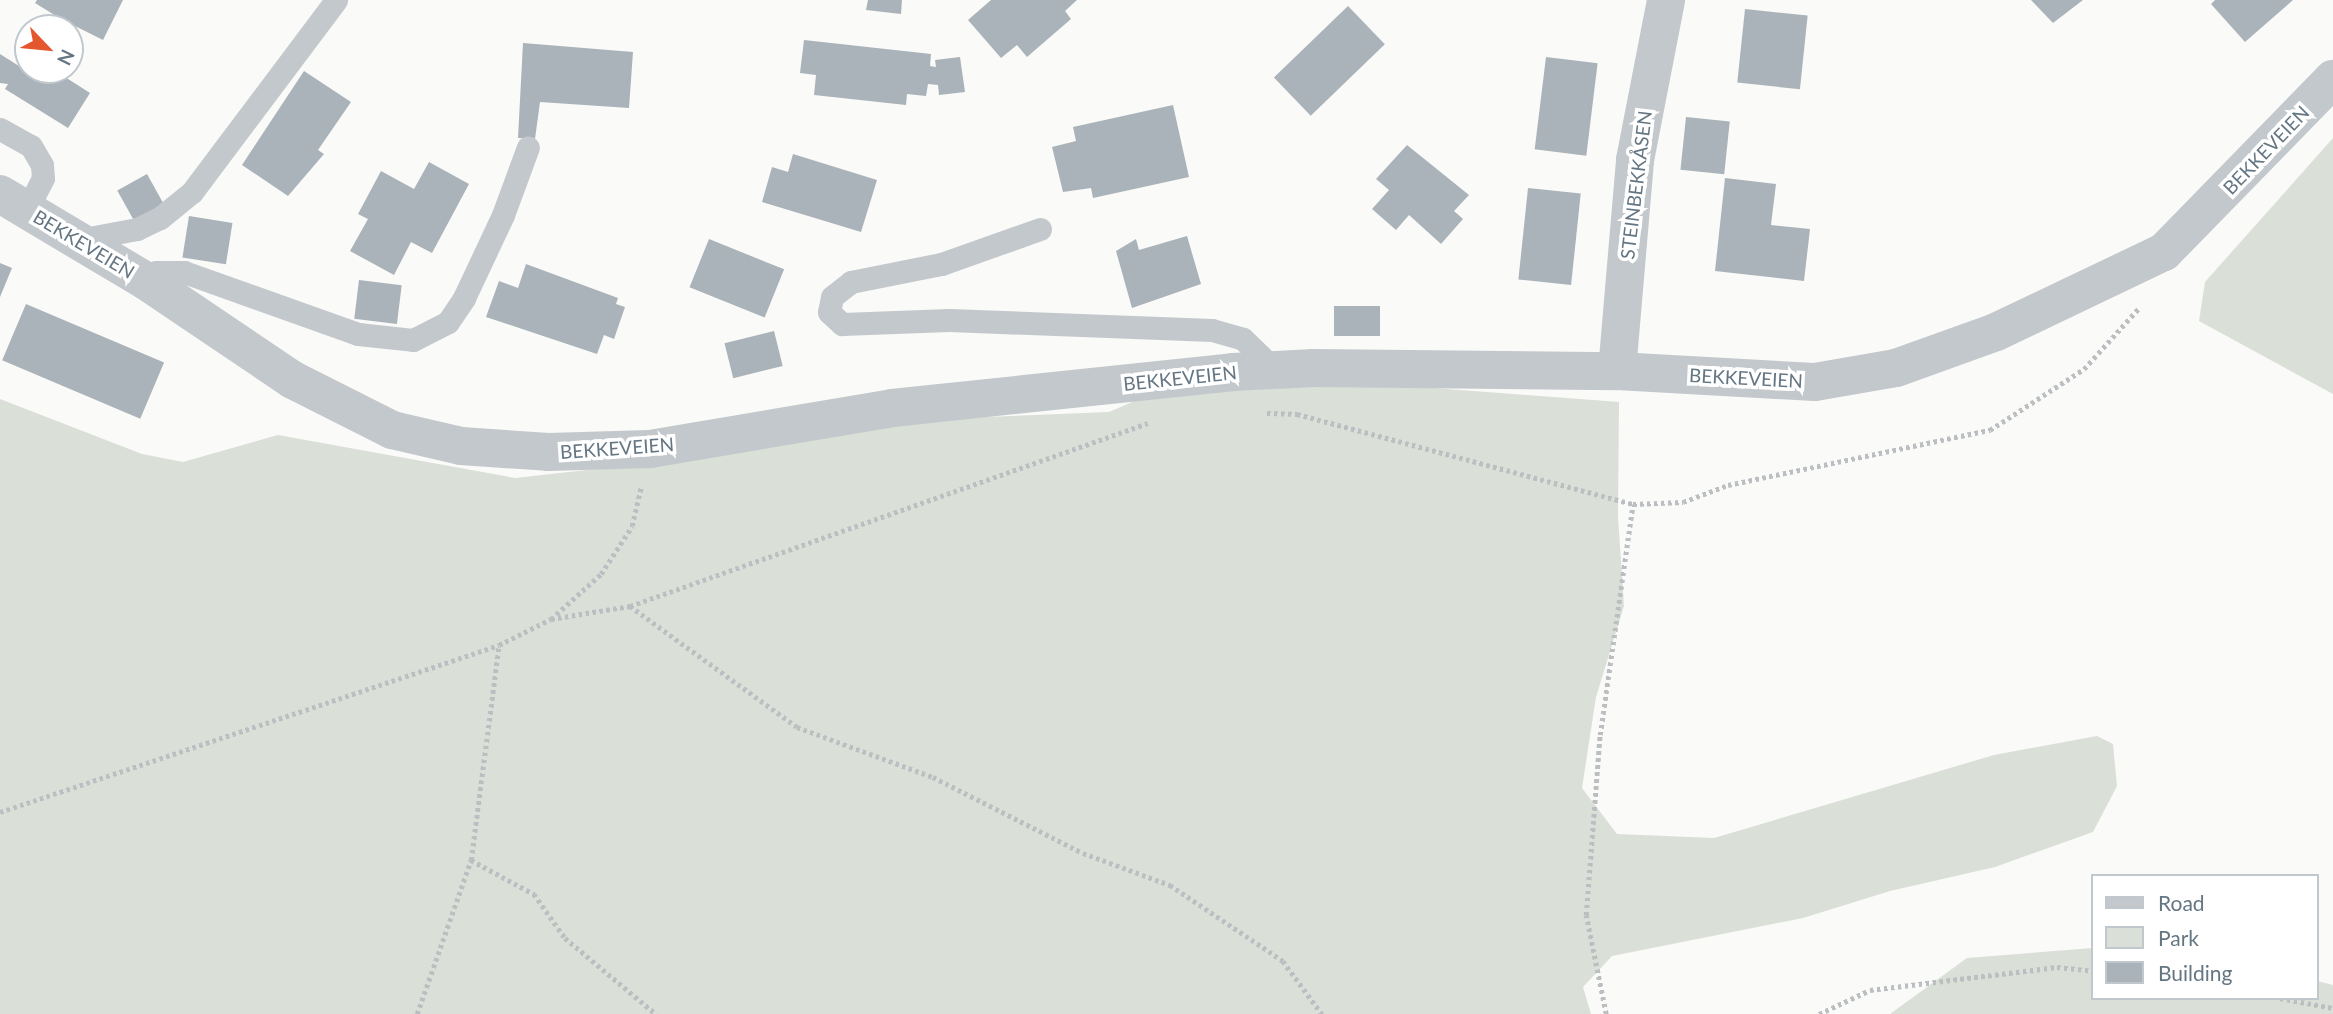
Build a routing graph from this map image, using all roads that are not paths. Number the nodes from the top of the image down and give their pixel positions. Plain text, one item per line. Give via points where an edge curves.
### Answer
1 (336, 0) edge
2 (1666, 0) edge
3 (2333, 79) edge
4 (0, 129) edge
5 (528, 147) dead end
6 (13, 202) edge
7 (1040, 229) dead end
8 (78, 240) junction
9 (146, 281) junction
10 (1274, 369) junction
11 (1617, 371) junction

1 - 8 lane via 192,192 160,218 137,229
2 - 11 street, STEINBEKKÅSEN via 1636,160
3 - 11 street, BEKKEVEIEN via 2164,252 1996,332 1896,368 1815,382
4 - 6 lane via 31,146 42,165 43,178
5 - 9 lane via 503,215 464,298 448,322 413,340 358,334 184,272 156,272
6 - 8 street, BEKKEVEIEN
7 - 10 lane via 941,264 851,282 832,297 829,312 842,324 949,320 1212,330 1243,339
8 - 9 street, BEKKEVEIEN
9 - 10 street, BEKKEVEIEN via 293,380 392,430 461,446 548,453 650,449 892,408
10 - 11 street, BEKKEVEIEN

